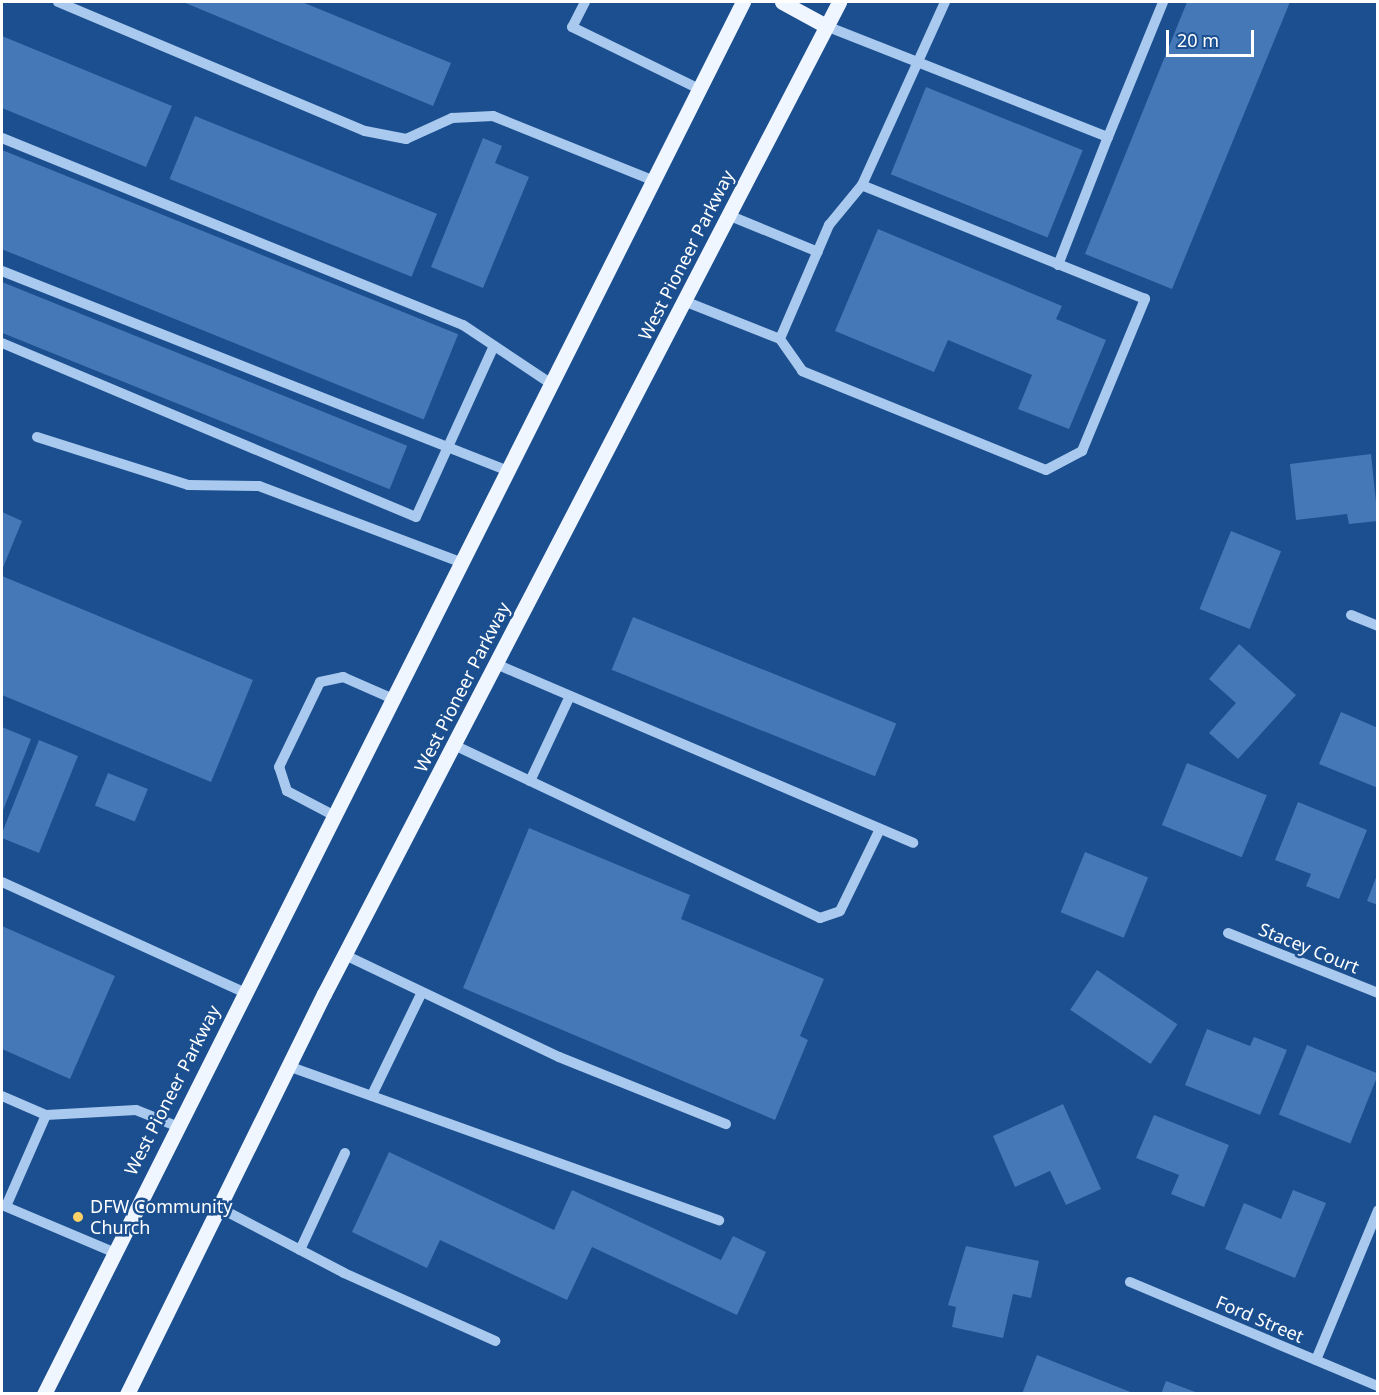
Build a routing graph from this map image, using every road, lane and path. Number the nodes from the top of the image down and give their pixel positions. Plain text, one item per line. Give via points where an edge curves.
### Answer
1 (58, 2) edge
2 (585, 2) edge
3 (743, 2) edge
4 (782, 2) edge
5 (839, 2) edge
6 (945, 2) edge
7 (1164, 2) edge
8 (826, 26) junction
9 (914, 62) junction
10 (699, 89) junction
11 (1108, 137) junction
12 (2, 138) edge
13 (652, 180) junction
14 (862, 185) junction
15 (728, 215) junction
16 (818, 252) junction
17 (1058, 265) junction
18 (2, 271) edge
19 (684, 301) junction
20 (780, 339) junction
21 (2, 342) edge
22 (494, 346) junction
23 (550, 383) junction
24 (37, 437) dead end
25 (449, 445) junction
26 (506, 470) junction
27 (460, 562) junction
28 (1351, 615) dead end
29 (1377, 626) edge
30 (496, 664) junction
31 (570, 696) junction
32 (391, 698) junction
33 (454, 745) junction
34 (530, 781) junction
35 (333, 815) junction
36 (880, 829) junction
37 (913, 843) dead end
38 (2, 882) edge
39 (1228, 933) dead end
40 (345, 955) junction
41 (243, 992) junction
42 (422, 992) junction
43 (1377, 993) edge
44 (288, 1066) junction
45 (372, 1095) junction
46 (2, 1096) edge
47 (46, 1115) junction
48 (726, 1124) dead end
49 (176, 1126) junction
50 (345, 1153) dead end
51 (4, 1206) edge
52 (218, 1207) junction
53 (1377, 1210) edge
54 (719, 1220) dead end
55 (300, 1250) junction
56 (113, 1252) junction
57 (1130, 1282) dead end
58 (495, 1341) dead end
59 (1316, 1360) junction
60 (1377, 1386) edge
61 (44, 1394) edge
62 (127, 1394) edge

1 - 13 street via 365,131 406,139 453,118 493,116
2 - 10 street via 572,27
3 - 10 main road, West Pioneer Parkway
4 - 8 main road
5 - 8 main road, West Pioneer Parkway
6 - 9 street
7 - 11 street
8 - 9 street
8 - 15 main road, West Pioneer Parkway
9 - 11 street
9 - 14 street
10 - 13 main road, West Pioneer Parkway
11 - 17 street
12 - 22 street via 463,325
13 - 23 main road, West Pioneer Parkway
14 - 16 street via 829,225
14 - 17 street
15 - 16 street
15 - 19 main road, West Pioneer Parkway
16 - 20 street
17 - 20 street via 1145,299 1082,452 1046,470 802,371
18 - 25 street
19 - 20 street
19 - 30 main road, West Pioneer Parkway
21 - 25 street via 416,517
22 - 23 street
22 - 25 street
23 - 26 main road, West Pioneer Parkway
24 - 27 street via 188,485 259,486
25 - 26 street
26 - 27 main road, West Pioneer Parkway
27 - 32 main road, West Pioneer Parkway
28 - 29 street
30 - 31 street
30 - 33 main road, West Pioneer Parkway
31 - 34 street
31 - 36 street
32 - 35 main road, West Pioneer Parkway
32 - 35 street via 343,677 320,682 279,767 287,791
33 - 34 street
33 - 40 main road, West Pioneer Parkway
34 - 36 street via 820,918 840,911
35 - 41 main road, West Pioneer Parkway
36 - 37 street
38 - 41 street
39 - 43 street, Stacey Court
40 - 42 street
40 - 44 main road, West Pioneer Parkway
41 - 49 main road, West Pioneer Parkway
42 - 45 street
42 - 48 street via 559,1058
44 - 45 street
44 - 52 main road, West Pioneer Parkway
45 - 54 street
46 - 47 street
47 - 49 street via 136,1110
47 - 51 street
49 - 56 main road, West Pioneer Parkway
50 - 55 street
51 - 56 street
52 - 55 street
52 - 62 main road, West Pioneer Parkway
53 - 59 street
55 - 58 street
56 - 61 main road, West Pioneer Parkway
57 - 59 street, Ford Street
59 - 60 street, Ford Street

